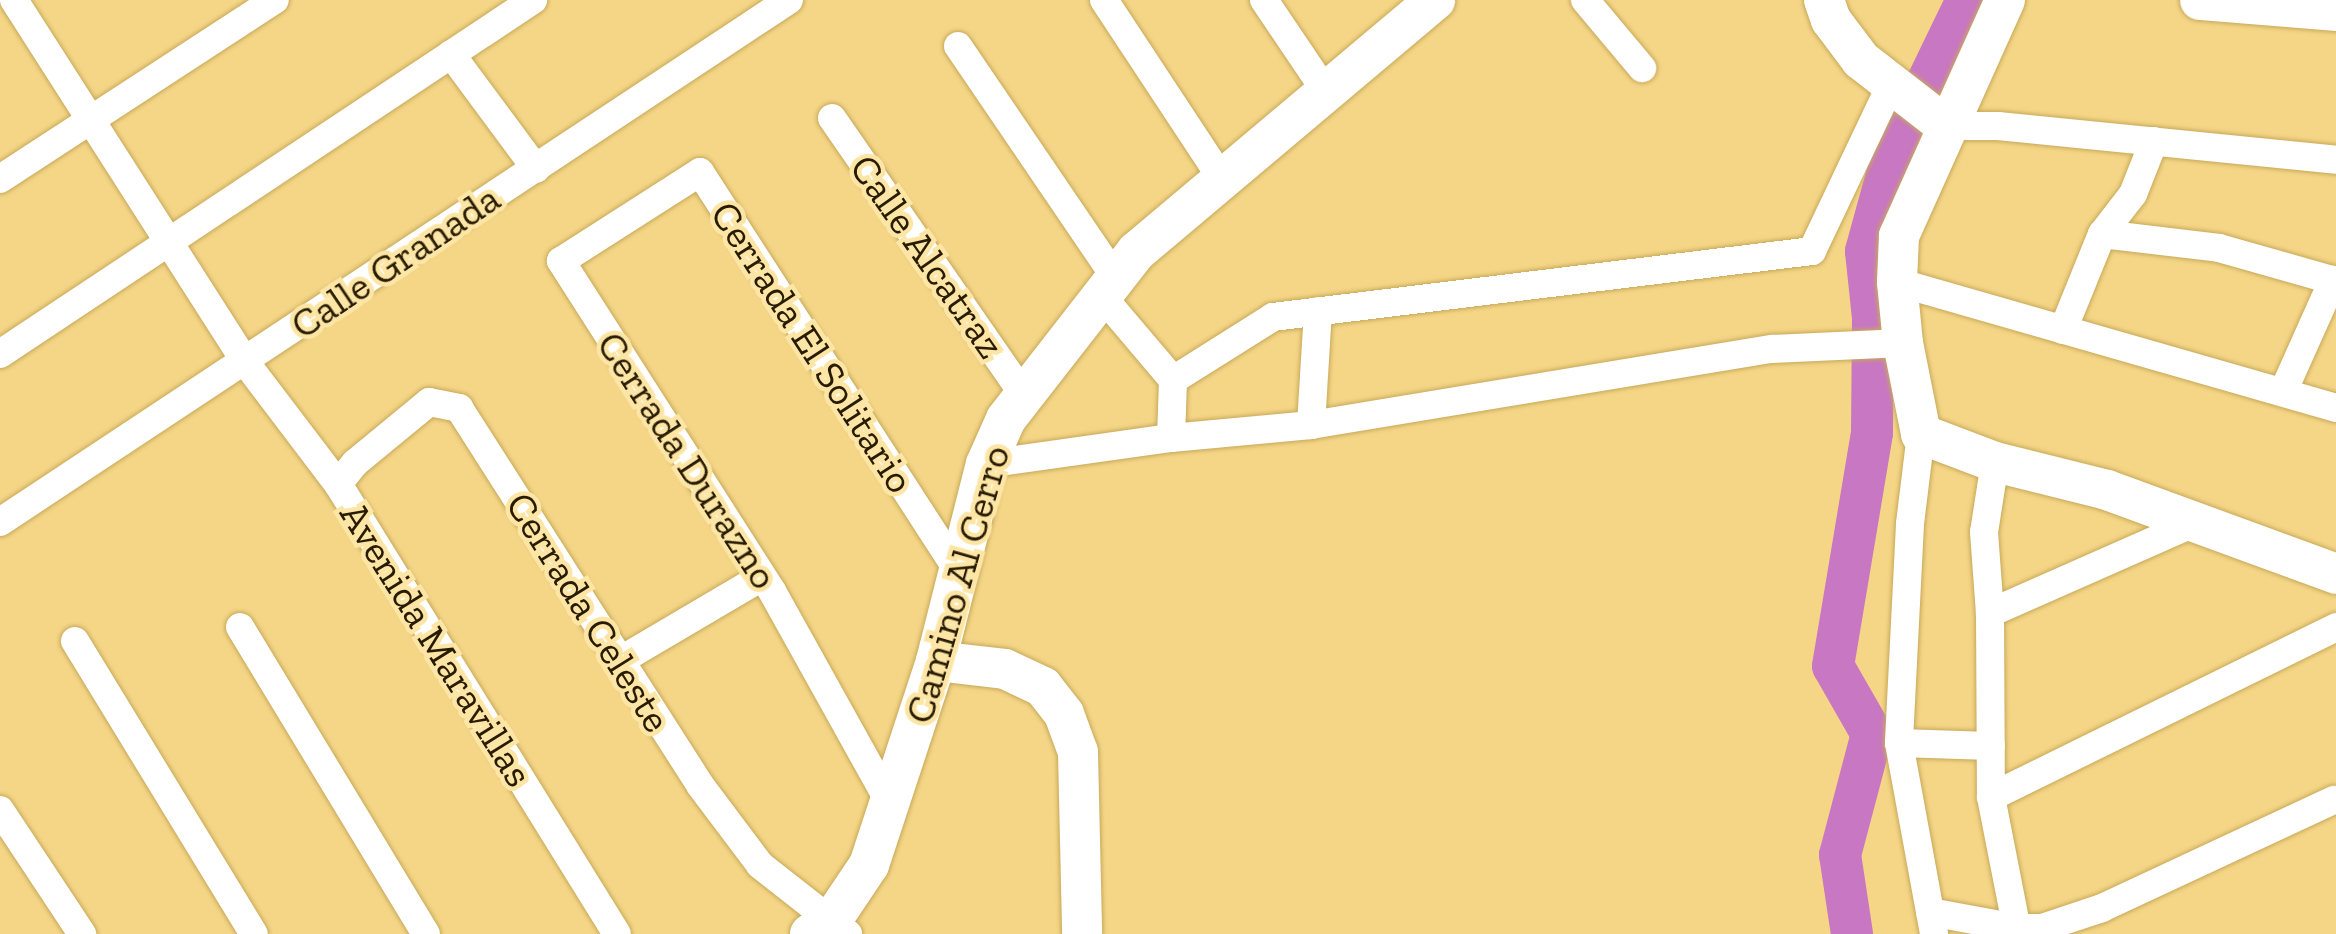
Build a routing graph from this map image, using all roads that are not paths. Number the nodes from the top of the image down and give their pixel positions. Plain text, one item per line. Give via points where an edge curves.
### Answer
1 (14, 0) edge
2 (275, 0) edge
3 (534, 0) edge
4 (789, 0) edge
5 (1104, 0) edge
6 (1264, 0) edge
7 (1434, 0) edge
8 (1585, 0) edge
9 (1824, 0) edge
10 (2005, 0) edge
11 (2200, 0) edge
12 (2336, 11) edge
13 (958, 46) dead end
14 (451, 54) junction
15 (1642, 68) dead end
16 (1890, 87) junction
17 (1326, 92) junction
18 (832, 118) dead end
19 (89, 121) junction
20 (1946, 126) junction
21 (2154, 141) junction
22 (2336, 160) edge
23 (536, 169) junction
24 (700, 172) joint
25 (0, 179) edge
26 (1222, 179) junction
27 (2102, 234) junction
28 (166, 241) junction
29 (2334, 281) edge
30 (1897, 282) junction
31 (1108, 286) junction
32 (1318, 312) junction
33 (2063, 330) junction
34 (1903, 343) junction
35 (0, 354) edge
36 (246, 363) junction
37 (1173, 380) junction
38 (2282, 392) junction
39 (1024, 394) junction
40 (2336, 408) edge
41 (1311, 425) junction
42 (1922, 434) junction
43 (1172, 438) junction
44 (1995, 462) junction
45 (986, 464) junction
46 (338, 484) junction
47 (0, 522) edge
48 (2192, 524) junction
49 (958, 571) junction
50 (2336, 574) edge
51 (762, 577) junction
52 (1990, 613) junction
53 (240, 627) dead end
54 (2336, 628) edge
55 (75, 640) dead end
56 (621, 660) junction
57 (936, 661) junction
58 (1899, 743) junction
59 (1991, 746) junction
60 (1991, 797) junction
61 (2334, 800) edge
62 (891, 805) junction
63 (2, 811) edge
64 (1932, 923) edge
65 (830, 929) edge
66 (2017, 931) edge
67 (82, 934) edge
68 (254, 934) edge
69 (426, 934) edge
70 (617, 934) edge
71 (1082, 934) edge

1 - 19 street, Avenida Maravillas
2 - 19 street
3 - 14 street
4 - 23 street, Calle Granada
5 - 26 street
6 - 17 street
7 - 17 main road, Camino Al Cerro
8 - 15 street
9 - 16 main road via 1851,47
10 - 20 main road
11 - 12 main road
13 - 31 street
14 - 23 street
14 - 28 street
16 - 20 main road
16 - 32 street via 1812,251
17 - 26 main road, Camino Al Cerro
18 - 39 street, Calle Alcatraz
19 - 25 street
19 - 28 street, Avenida Maravillas
20 - 21 street
20 - 30 main road via 1899,236
21 - 22 street
21 - 27 street via 2133,194
23 - 36 street, Calle Granada
24 - 49 street, Cerrada El Solitario
24 - 51 street, Cerrada Durazno via 561,261
26 - 31 main road, Camino Al Cerro via 1136,252
27 - 29 street via 2219,248
27 - 33 street
28 - 35 street
28 - 36 street, Avenida Maravillas
29 - 38 street
30 - 33 street
30 - 34 main road
31 - 37 street
31 - 39 main road, Camino Al Cerro
32 - 37 street via 1273,317
32 - 41 street
33 - 38 street
34 - 41 street via 1772,349
34 - 42 main road
36 - 46 street, Avenida Maravillas
36 - 47 street, Calle Granada
37 - 43 street
38 - 40 street
39 - 45 main road, Camino Al Cerro
41 - 43 street
42 - 44 main road
42 - 58 street via 1910,524
43 - 45 street
44 - 48 main road via 2108,490
44 - 52 street via 1984,532
45 - 49 main road, Camino Al Cerro
46 - 56 street, Cerrada Celeste via 429,402 459,408
46 - 70 street, Avenida Maravillas
48 - 50 main road
48 - 52 street
49 - 57 main road, Camino Al Cerro
51 - 56 street
51 - 62 street, Cerrada Durazno
52 - 59 street
53 - 69 street
54 - 60 street
55 - 68 street
56 - 65 street, Cerrada Celeste via 760,866
57 - 62 main road, Camino Al Cerro
57 - 71 main road via 1006,669 1043,687 1064,714 1078,752
58 - 59 street
58 - 64 street
59 - 60 street
60 - 66 street
61 - 66 street via 2102,908
62 - 65 main road, Camino Al Cerro via 869,865
63 - 67 street
64 - 66 street

